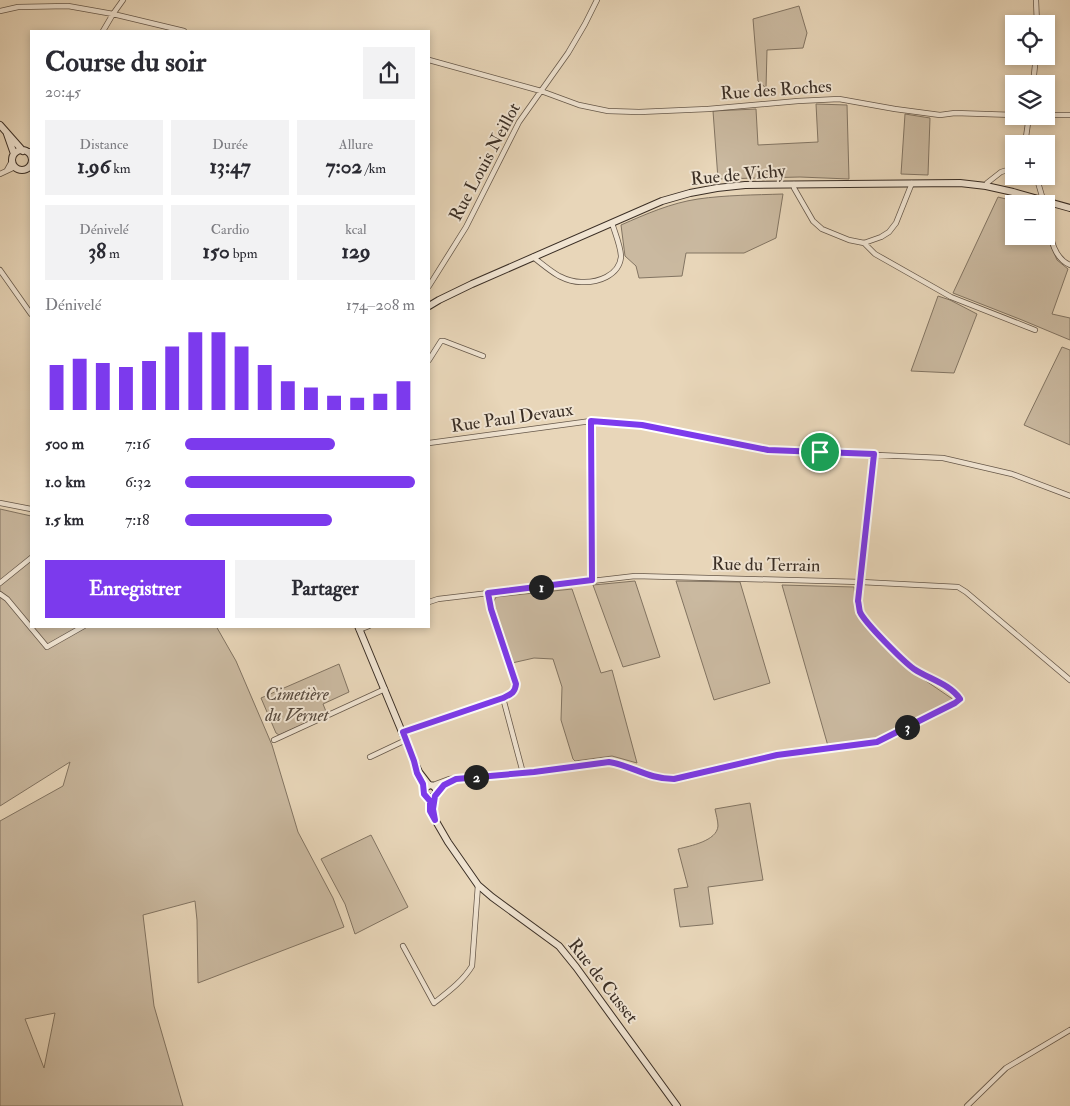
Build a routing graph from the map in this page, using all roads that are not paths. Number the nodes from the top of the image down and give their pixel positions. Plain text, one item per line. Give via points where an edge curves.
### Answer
1 (123, 0) edge
2 (597, 0) edge
3 (1036, 0) edge
4 (0, 11) edge
5 (113, 14) junction
6 (1036, 15) edge
7 (104, 30) edge
8 (180, 30) edge
9 (430, 60) edge
10 (541, 91) junction
11 (1005, 115) edge
12 (1055, 115) edge
13 (1070, 115) edge
14 (0, 125) edge
15 (5, 130) junction
16 (27, 151) edge
17 (13, 161) junction
18 (28, 171) edge
19 (1005, 171) edge
20 (0, 174) edge
21 (912, 183) junction
22 (794, 184) junction
23 (986, 186) junction
24 (1022, 195) edge
25 (1055, 205) edge
26 (1070, 208) edge
27 (612, 223) junction
28 (864, 243) junction
29 (1054, 245) edge
30 (533, 258) junction
31 (1070, 265) edge
32 (0, 270) edge
33 (430, 284) edge
34 (430, 303) edge
35 (30, 313) edge
36 (1035, 330) dead end
37 (483, 356) dead end
38 (430, 358) edge
39 (591, 421) junction
40 (430, 443) edge
41 (874, 454) junction
42 (1070, 496) edge
43 (0, 503) edge
44 (30, 509) edge
45 (30, 559) edge
46 (592, 580) junction
47 (860, 582) junction
48 (0, 583) edge
49 (488, 593) junction
50 (0, 594) edge
51 (430, 602) edge
52 (30, 627) edge
53 (31, 628) edge
54 (80, 628) edge
55 (359, 628) edge
56 (1070, 680) edge
57 (385, 689) junction
58 (503, 698) junction
59 (403, 732) junction
60 (274, 740) dead end
61 (406, 740) junction
62 (370, 757) dead end
63 (523, 773) junction
64 (456, 779) junction
65 (429, 786) junction
66 (433, 795) junction
67 (478, 885) junction
68 (403, 946) dead end
69 (1070, 1030) edge
70 (677, 1106) edge
71 (967, 1106) edge

1 - 5 street
2 - 10 street, Rue Louis Neillot via 568,53
3 - 6 street
4 - 5 street via 18,7 68,6
5 - 7 street
5 - 8 street
9 - 10 street, Rue des Roches
10 - 11 street, Rue des Roches via 579,105 608,111 708,109 839,99 940,115
10 - 33 street, Rue Louis Neillot via 519,122 466,228
12 - 13 street
14 - 15 street
15 - 16 street
15 - 17 street
16 - 17 street via 19,151
17 - 18 street
17 - 20 street
19 - 23 street
21 - 22 street, Rue de Vichy
21 - 23 street, Rue de Vichy
21 - 28 street via 896,223 889,232
22 - 27 street, Rue de Vichy via 745,185 690,193
22 - 28 street via 813,221 822,229
23 - 24 street, Rue de Vichy
25 - 26 street, Rue de Vichy
27 - 30 street, Rue de Vichy
27 - 30 street via 621,257 619,265 605,279 580,282 559,276
28 - 36 street via 875,254 951,297
29 - 31 street via 1059,258
30 - 34 street, Rue de Vichy
32 - 35 street
37 - 38 street via 444,341
39 - 40 street, Rue Paul Devaux
39 - 41 street, Rue Paul Devaux via 642,425 768,450
39 - 46 street
41 - 42 street, Rue Paul Devaux via 944,458 1012,474
41 - 47 street
43 - 44 street
45 - 48 street
46 - 47 street, Rue du Terrain via 635,576
46 - 49 street, Rue du Terrain
47 - 56 street, Rue du Terrain via 958,587
47 - 63 street via 860,613 868,624 902,660 954,691 960,699 877,742 777,755 674,779 662,779 609,762
49 - 51 street, Rue du Terrain
49 - 58 street via 516,684 515,690
50 - 52 street
53 - 54 street via 47,647
55 - 57 street
57 - 59 street
57 - 60 street
58 - 59 street
58 - 63 street
59 - 61 street
61 - 62 street
61 - 65 street via 419,772
63 - 64 street
64 - 65 street
64 - 66 street
65 - 66 street via 436,789
65 - 66 street via 424,794
66 - 67 street, Rue de Cusset via 430,811
67 - 68 street via 472,966 434,1003
67 - 70 street, Rue de Cusset via 559,946
69 - 71 street via 1006,1068

